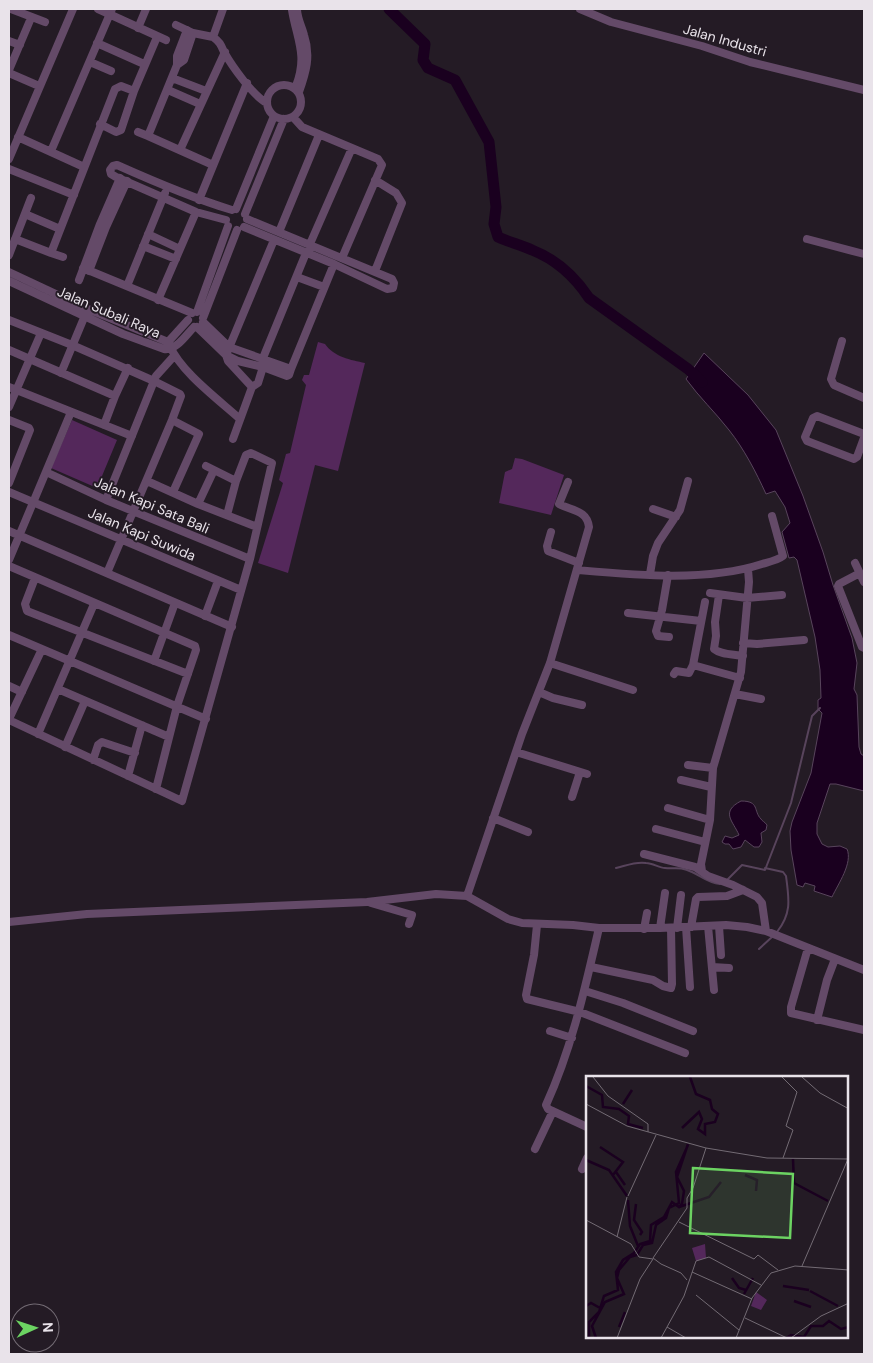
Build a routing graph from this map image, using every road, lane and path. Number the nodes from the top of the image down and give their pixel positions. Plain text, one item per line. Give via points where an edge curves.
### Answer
1 (11, 9) edge
2 (73, 9) edge
3 (98, 9) edge
4 (146, 9) edge
5 (224, 9) edge
6 (292, 9) edge
7 (297, 9) edge
8 (580, 9) edge
9 (111, 12) edge
10 (31, 18) junction
11 (44, 22) dead end
12 (176, 25) dead end
13 (138, 28) junction
14 (190, 31) junction
15 (157, 37) junction
16 (213, 37) junction
17 (166, 40) dead end
18 (9, 41) edge
19 (97, 44) junction
20 (20, 46) junction
21 (224, 52) junction
22 (90, 62) junction
23 (144, 64) junction
24 (111, 71) dead end
25 (9, 72) edge
26 (172, 78) junction
27 (247, 83) junction
28 (40, 86) junction
29 (168, 90) junction
30 (297, 90) junction
31 (864, 90) edge
32 (134, 91) junction
33 (206, 91) junction
34 (200, 104) junction
35 (267, 104) junction
36 (274, 116) junction
37 (288, 118) junction
38 (100, 124) junction
39 (138, 132) dead end
40 (319, 134) junction
41 (148, 136) junction
42 (18, 137) junction
43 (352, 148) junction
44 (180, 150) junction
45 (51, 152) junction
46 (9, 159) edge
47 (213, 165) junction
48 (84, 167) junction
49 (9, 169) edge
50 (124, 179) junction
51 (375, 180) junction
52 (168, 188) junction
53 (74, 195) junction
54 (32, 198) dead end
55 (163, 198) junction
56 (199, 200) junction
57 (234, 209) junction
58 (196, 212) junction
59 (25, 214) junction
60 (227, 223) junction
61 (243, 223) junction
62 (60, 229) junction
63 (278, 232) junction
64 (148, 234) junction
65 (15, 239) junction
66 (807, 239) dead end
67 (274, 240) junction
68 (310, 244) junction
69 (143, 246) junction
70 (180, 249) junction
71 (50, 253) junction
72 (306, 253) junction
73 (864, 254) edge
74 (9, 255) edge
75 (63, 257) dead end
76 (342, 258) junction
77 (176, 259) junction
78 (334, 264) junction
79 (86, 270) junction
80 (375, 271) junction
81 (9, 272) edge
82 (212, 274) junction
83 (220, 277) junction
84 (296, 277) junction
85 (79, 280) dead end
86 (9, 281) edge
87 (127, 286) junction
88 (324, 287) junction
89 (158, 300) junction
90 (87, 313) junction
91 (192, 315) junction
92 (9, 320) edge
93 (199, 324) junction
94 (126, 325) junction
95 (41, 333) junction
96 (123, 334) junction
97 (842, 341) dead end
98 (72, 345) junction
99 (171, 349) junction
100 (9, 350) edge
101 (228, 351) junction
102 (263, 358) junction
103 (29, 359) junction
104 (263, 367) junction
105 (128, 368) junction
106 (290, 369) junction
107 (61, 373) junction
108 (155, 378) junction
109 (252, 387) junction
110 (12, 388) edge
111 (114, 396) junction
112 (864, 398) edge
113 (9, 407) edge
114 (71, 412) junction
115 (240, 419) junction
116 (9, 420) edge
117 (172, 420) junction
118 (104, 425) junction
119 (132, 436) junction
120 (864, 436) edge
121 (233, 439) dead end
122 (206, 466) dead end
123 (214, 470) junction
124 (46, 472) junction
125 (236, 480) junction
126 (147, 481) junction
127 (688, 481) dead end
128 (568, 482) dead end
129 (9, 483) edge
130 (9, 492) edge
131 (172, 492) junction
132 (106, 500) junction
133 (33, 501) junction
134 (198, 504) junction
135 (653, 509) dead end
136 (134, 510) junction
137 (226, 515) junction
138 (676, 516) junction
139 (772, 516) dead end
140 (257, 527) junction
141 (9, 532) edge
142 (551, 532) dead end
143 (18, 536) junction
144 (120, 539) junction
145 (250, 559) junction
146 (9, 560) edge
147 (855, 563) dead end
148 (9, 566) edge
149 (578, 567) junction
150 (748, 569) junction
151 (107, 573) junction
152 (860, 573) junction
153 (650, 574) junction
154 (668, 575) junction
155 (35, 578) junction
156 (218, 581) junction
157 (864, 582) edge
158 (241, 590) junction
159 (710, 594) dead end
160 (719, 595) junction
161 (782, 595) dead end
162 (747, 598) junction
163 (705, 602) dead end
164 (175, 603) junction
165 (94, 604) junction
166 (628, 613) dead end
167 (205, 616) junction
168 (660, 617) junction
169 (701, 621) junction
170 (232, 627) junction
171 (82, 631) junction
172 (9, 634) edge
173 (164, 634) junction
174 (669, 637) dead end
175 (804, 640) dead end
176 (743, 642) junction
177 (864, 648) edge
178 (42, 649) junction
179 (743, 656) junction
180 (70, 660) junction
181 (154, 661) junction
182 (550, 663) junction
183 (693, 665) junction
184 (188, 674) junction
185 (674, 674) dead end
186 (740, 678) junction
187 (9, 686) edge
188 (58, 689) junction
189 (633, 690) dead end
190 (22, 692) junction
191 (539, 692) junction
192 (735, 694) junction
193 (761, 699) dead end
194 (85, 701) junction
195 (582, 705) dead end
196 (177, 706) junction
197 (206, 719) junction
198 (9, 720) edge
199 (142, 725) junction
200 (38, 734) junction
201 (169, 736) junction
202 (66, 747) junction
203 (516, 752) junction
204 (135, 753) junction
205 (93, 760) junction
206 (688, 765) dead end
207 (712, 768) junction
208 (128, 776) junction
209 (681, 780) dead end
210 (711, 786) junction
211 (156, 789) junction
212 (572, 797) dead end
213 (668, 808) dead end
214 (493, 818) junction
215 (710, 820) junction
216 (656, 829) dead end
217 (528, 832) dead end
218 (705, 842) junction
219 (644, 854) dead end
220 (702, 871) junction
221 (743, 890) junction
222 (665, 892) dead end
223 (681, 895) dead end
224 (467, 896) junction
225 (367, 902) junction
226 (664, 903) junction
227 (680, 905) junction
228 (415, 906) dead end
229 (646, 913) dead end
230 (412, 915) junction
231 (9, 922) edge
232 (409, 924) dead end
233 (534, 924) junction
234 (708, 926) junction
235 (719, 926) junction
236 (689, 927) junction
237 (599, 928) junction
238 (660, 928) junction
239 (674, 928) junction
240 (644, 929) junction
241 (771, 934) junction
242 (808, 948) junction
243 (721, 955) dead end
244 (835, 959) junction
245 (591, 967) junction
246 (712, 967) junction
247 (729, 968) dead end
248 (864, 970) edge
249 (690, 987) dead end
250 (714, 990) dead end
251 (585, 991) junction
252 (580, 1012) junction
253 (818, 1020) junction
254 (864, 1030) edge
255 (550, 1031) dead end
256 (693, 1032) dead end
257 (572, 1038) junction
258 (686, 1054) dead end
259 (553, 1111) junction
260 (586, 1127) edge
261 (535, 1149) dead end
262 (586, 1160) edge
263 (582, 1169) dead end

1 - 10 street
2 - 28 street
3 - 9 street
4 - 13 street
5 - 16 street
6 - 30 street via 302,49
7 - 30 street via 308,61 307,72
8 - 31 street, Jalan Industri via 611,22 750,62
9 - 13 street
9 - 19 street
10 - 11 street
10 - 20 street
12 - 14 street
13 - 15 street
14 - 16 street
14 - 26 street via 177,56
15 - 17 street
15 - 23 street
16 - 21 street via 220,42
18 - 20 street
19 - 22 street
19 - 23 street
20 - 25 street
21 - 27 street
21 - 33 street
22 - 24 street
22 - 45 street
23 - 32 street
25 - 28 street
26 - 29 street
26 - 33 street
27 - 35 street
27 - 47 street
28 - 42 street
29 - 34 street
29 - 41 street
30 - 35 street via 289,85 278,85 269,93
30 - 37 street via 302,103 297,114
32 - 38 street via 118,86
32 - 38 street via 121,130 116,132
33 - 34 street
34 - 44 street
35 - 36 street
36 - 37 street
36 - 57 street
37 - 40 street
37 - 61 street
38 - 48 street
39 - 41 street
40 - 43 street
40 - 63 street
41 - 44 street
42 - 45 street
42 - 46 street
43 - 51 street via 378,159 382,165
43 - 68 street
44 - 47 street
45 - 48 street
47 - 56 street
48 - 53 street
49 - 53 street
50 - 52 street via 110,170 117,165
50 - 55 street
50 - 79 street
51 - 76 street
51 - 80 street via 396,193 402,202
52 - 55 street
52 - 56 street
53 - 62 street
54 - 59 street
55 - 58 street
55 - 64 street
56 - 57 street
57 - 60 street via 227,214
57 - 61 street
58 - 60 street
58 - 70 street
59 - 62 street
59 - 65 street
60 - 61 street
60 - 82 street
61 - 63 street
61 - 67 street
61 - 83 street
62 - 71 street
63 - 68 street
64 - 69 street
64 - 70 street
65 - 71 street
65 - 74 street
66 - 73 street
67 - 72 street
67 - 101 street
68 - 72 street
68 - 76 street
69 - 77 street
69 - 87 street
70 - 77 street
71 - 75 street
72 - 78 street
72 - 84 street
76 - 80 street
77 - 89 street
78 - 80 street via 387,289 393,288 392,279
78 - 88 street
79 - 85 street
79 - 87 street
81 - 90 street, Jalan Subali Raya
82 - 83 street
82 - 91 street
83 - 93 street
84 - 88 street
84 - 102 street
86 - 90 street, Jalan Subali Raya
87 - 89 street
88 - 106 street
89 - 91 street
90 - 94 street, Jalan Subali Raya
90 - 96 street, Jalan Subali Raya
90 - 98 street
91 - 93 street via 201,314
91 - 93 street via 189,324
91 - 99 street, Jalan Subali Raya
92 - 95 street
93 - 99 street, Jalan Subali Raya
93 - 101 street
94 - 96 street
94 - 99 street, Jalan Subali Raya
95 - 98 street
95 - 103 street
96 - 99 street, Jalan Subali Raya via 164,350
97 - 112 street via 832,383
98 - 105 street
98 - 107 street
99 - 108 street
99 - 115 street via 185,369
100 - 103 street
101 - 102 street
101 - 104 street via 238,360
101 - 109 street via 228,361
102 - 106 street
103 - 107 street
103 - 110 street
104 - 106 street via 286,376
104 - 109 street via 258,383
105 - 108 street
105 - 111 street
107 - 111 street
108 - 117 street via 181,395
108 - 119 street
109 - 115 street
110 - 113 street
110 - 114 street
111 - 118 street
114 - 118 street
114 - 124 street
115 - 121 street
116 - 129 street via 30,430
117 - 126 street
117 - 131 street via 199,434
118 - 119 street
119 - 132 street
120 - 120 street via 817,416 804,438 853,459 857,457
122 - 123 street
123 - 125 street
123 - 134 street
124 - 132 street, Jalan Kapi Sata Bali
124 - 133 street
125 - 137 street
125 - 140 street via 248,454 272,463
126 - 131 street
126 - 136 street
127 - 138 street
128 - 149 street via 559,504 584,514 589,527
130 - 133 street, Jalan Kapi Suwida
131 - 134 street
132 - 136 street, Jalan Kapi Sata Bali
133 - 143 street
133 - 144 street, Jalan Kapi Suwida
134 - 137 street
135 - 138 street
136 - 144 street
136 - 145 street, Jalan Kapi Sata Bali
137 - 140 street
138 - 153 street via 658,543
139 - 150 street via 784,556
140 - 145 street
141 - 143 street
142 - 149 street via 548,551
143 - 146 street
143 - 151 street
144 - 151 street
144 - 156 street, Jalan Kapi Suwida
145 - 158 street
147 - 152 street
148 - 155 street
149 - 153 street
149 - 182 street
150 - 154 street
150 - 162 street
151 - 164 street
152 - 157 street
152 - 177 street via 838,586
153 - 154 street
154 - 168 street
155 - 165 street
155 - 171 street via 25,604 27,611
156 - 158 street, Jalan Kapi Suwida
156 - 167 street
158 - 170 street
159 - 160 street
160 - 162 street
160 - 179 street via 714,649
161 - 162 street
162 - 176 street
163 - 169 street
164 - 167 street
164 - 173 street
165 - 171 street
165 - 173 street
166 - 168 street
167 - 170 street
168 - 169 street
168 - 174 street via 656,634
169 - 183 street
170 - 197 street
171 - 180 street
171 - 181 street
172 - 178 street
173 - 181 street
173 - 184 street via 195,646
175 - 176 street
176 - 179 street
178 - 180 street
178 - 190 street
179 - 186 street
180 - 188 street
180 - 196 street
181 - 184 street
182 - 189 street
182 - 191 street
183 - 185 street via 689,673 676,671
183 - 186 street
184 - 196 street
186 - 192 street
187 - 190 street
188 - 194 street
188 - 200 street
190 - 198 street
191 - 195 street
191 - 203 street
192 - 193 street
192 - 207 street
194 - 199 street
194 - 202 street
196 - 197 street
196 - 201 street
197 - 211 street via 182,801
198 - 200 street
199 - 201 street
199 - 204 street
200 - 202 street
201 - 211 street
202 - 205 street
203 - 212 street via 583,773
203 - 214 street
204 - 205 street via 102,742
204 - 208 street
205 - 208 street
206 - 207 street
207 - 210 street
208 - 211 street
209 - 210 street
210 - 215 street
213 - 215 street
214 - 217 street
214 - 224 street
215 - 218 street
216 - 218 street
218 - 220 street
219 - 220 street
220 - 221 street
221 - 236 street via 727,896 698,897
221 - 241 street via 761,900
222 - 226 street
223 - 227 street
224 - 225 street via 439,894
224 - 233 street via 515,922
225 - 230 street
225 - 231 street via 87,914
226 - 227 street
226 - 238 street
227 - 239 street
228 - 230 street
229 - 240 street
230 - 232 street
233 - 237 street
233 - 252 street via 534,955 527,999
234 - 235 street
234 - 236 street
234 - 246 street
235 - 241 street via 735,925
235 - 243 street
236 - 239 street
236 - 249 street
237 - 240 street
237 - 245 street
238 - 239 street
238 - 240 street
239 - 245 street via 671,988 653,980
241 - 242 street
242 - 244 street
242 - 253 street via 790,1011 794,1015
244 - 248 street
244 - 253 street
245 - 251 street
246 - 247 street
246 - 250 street
251 - 252 street
251 - 256 street
252 - 257 street
252 - 258 street
253 - 254 street
255 - 257 street
257 - 259 street via 546,1104
259 - 260 street
259 - 261 street
262 - 263 street

